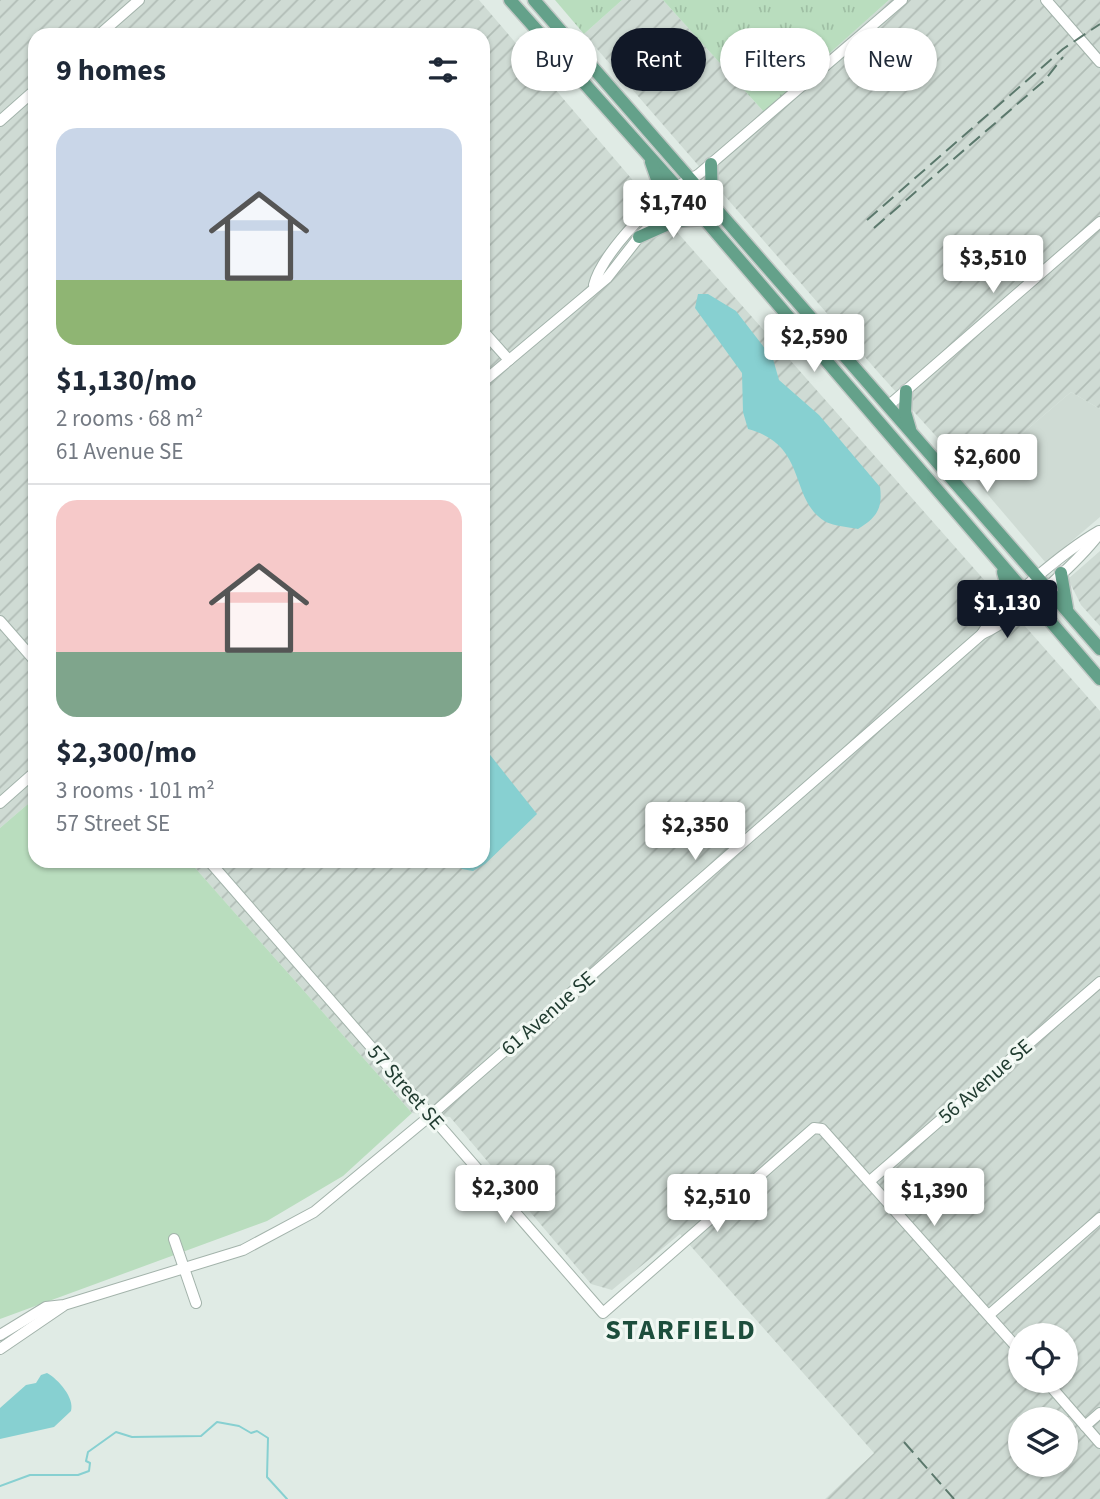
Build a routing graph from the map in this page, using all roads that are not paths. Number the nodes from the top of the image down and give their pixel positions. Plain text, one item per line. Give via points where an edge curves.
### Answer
1 (139, 0) edge
2 (510, 0) edge
3 (534, 0) edge
4 (902, 0) edge
5 (1046, 0) edge
6 (107, 28) edge
7 (1100, 62) edge
8 (28, 96) edge
9 (0, 121) edge
10 (651, 158) junction
11 (711, 164) junction
12 (691, 181) junction
13 (680, 191) junction
14 (660, 201) junction
15 (712, 205) junction
16 (703, 219) junction
17 (1100, 222) edge
18 (639, 237) junction
19 (594, 285) junction
20 (490, 339) edge
21 (509, 360) junction
22 (490, 376) edge
23 (906, 391) junction
24 (888, 407) junction
25 (911, 432) junction
26 (1100, 532) edge
27 (1001, 565) junction
28 (1061, 573) junction
29 (1041, 582) junction
30 (1027, 595) junction
31 (1009, 610) junction
32 (1068, 612) junction
33 (1045, 615) junction
34 (0, 621) edge
35 (1100, 649) edge
36 (28, 653) edge
37 (1100, 679) edge
38 (28, 778) edge
39 (0, 803) edge
40 (215, 868) edge
41 (1100, 982) edge
42 (430, 1116) junction
43 (871, 1181) junction
44 (1100, 1218) edge
45 (174, 1239) dead end
46 (185, 1268) junction
47 (197, 1303) dead end
48 (64, 1305) junction
49 (989, 1315) junction
50 (0, 1335) edge
51 (1008, 1337) edge
52 (0, 1349) edge
53 (1056, 1393) edge
54 (1100, 1413) edge
55 (1085, 1426) junction
56 (1100, 1443) edge

1 - 6 street
2 - 10 main road
3 - 12 main road
4 - 11 street
5 - 7 street
8 - 9 street
10 - 13 main road
10 - 14 main road
11 - 12 street
11 - 15 main road
12 - 13 street
12 - 15 main road
13 - 14 street
13 - 16 main road
13 - 18 street
14 - 19 street via 616,247
15 - 24 main road
16 - 18 main road via 675,220
16 - 27 main road
17 - 23 street
18 - 19 street via 607,278
19 - 21 street
20 - 21 street
21 - 22 street
23 - 24 street
23 - 25 main road via 905,412
24 - 25 main road
25 - 29 main road
26 - 28 street, 61 Avenue SE
26 - 29 street, 61 Avenue SE via 1082,541
27 - 30 main road
27 - 31 main road
28 - 29 street, 61 Avenue SE
28 - 32 main road
29 - 30 street, 61 Avenue SE
29 - 32 main road
30 - 31 street, 61 Avenue SE
30 - 33 main road
31 - 33 main road
31 - 42 street, 61 Avenue SE via 990,621 982,634
32 - 35 main road
33 - 37 main road
34 - 36 street
38 - 39 street
40 - 42 street, 57 Street SE
41 - 43 street, 56 Avenue SE
42 - 43 street, 57 Street SE via 603,1313 814,1128 822,1129
42 - 46 street, 61 Avenue SE via 314,1212 262,1242
43 - 49 street
44 - 49 street
45 - 46 street
46 - 47 street
46 - 48 street, 61 Avenue SE
48 - 50 street, 61 Avenue SE via 46,1307
48 - 52 street, 61 Avenue SE
49 - 51 street
53 - 55 street
54 - 55 street
55 - 56 street

